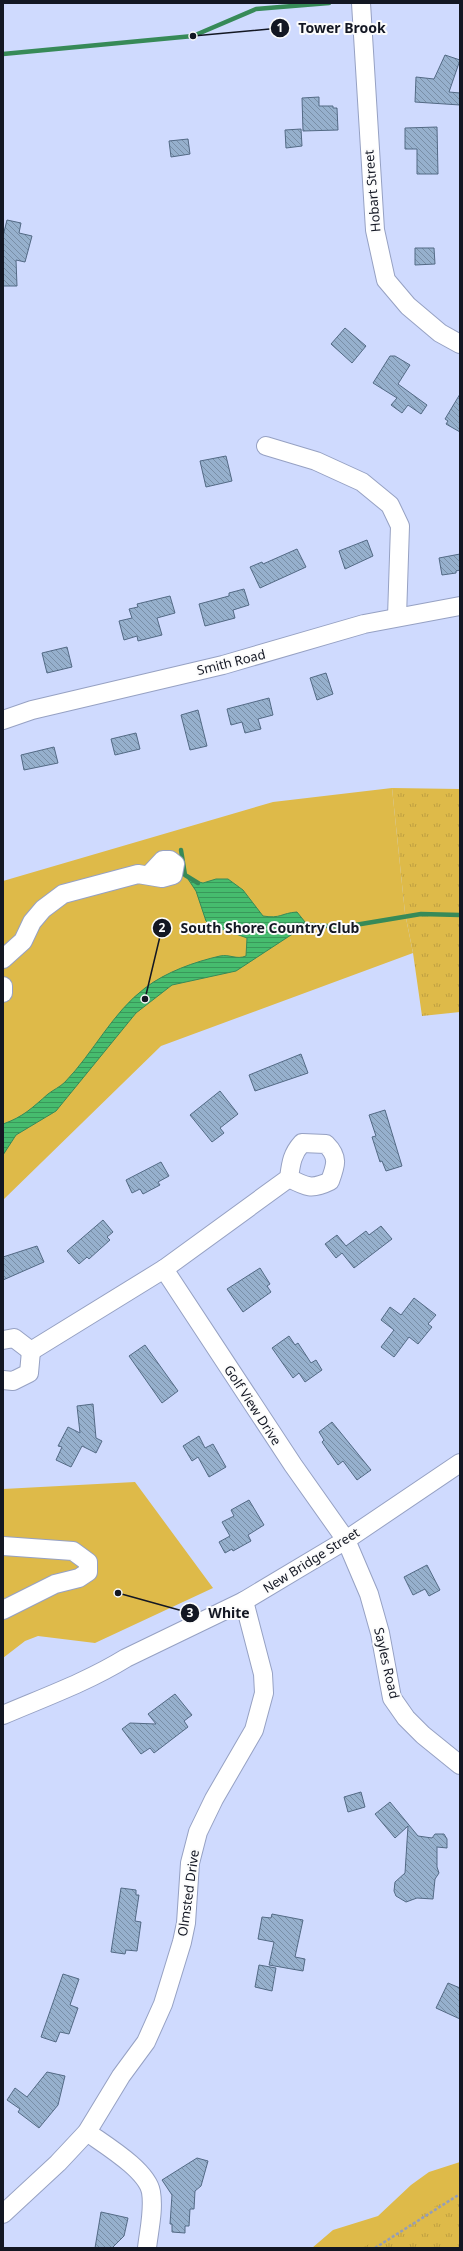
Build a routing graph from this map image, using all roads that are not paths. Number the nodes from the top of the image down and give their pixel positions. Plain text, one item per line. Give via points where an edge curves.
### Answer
1 (361, 3) edge
2 (460, 344) edge
3 (266, 446) dead end
4 (460, 606) edge
5 (397, 617) junction
6 (3, 720) edge
7 (149, 875) dead end
8 (3, 959) edge
9 (3, 986) edge
10 (3, 994) edge
11 (289, 1178) dead end
12 (164, 1269) junction
13 (3, 1340) edge
14 (31, 1351) junction
15 (3, 1380) edge
16 (460, 1463) edge
17 (346, 1540) junction
18 (3, 1546) edge
19 (244, 1601) junction
20 (3, 1610) edge
21 (3, 1714) edge
22 (460, 1765) edge
23 (87, 2132) junction
24 (5, 2209) edge
25 (147, 2248) edge

1 - 2 street, Hobart Street via 375,230 386,280 408,306 440,333
3 - 5 street via 316,460 362,482 390,505 400,526
4 - 5 street, Smith Road
5 - 6 street, Smith Road via 222,665 32,710
7 - 8 street via 138,874 62,894 32,922 23,941
9 - 10 street
11 - 12 street
12 - 14 street
12 - 17 street, Golf View Drive via 293,1465
13 - 14 street via 14,1338
14 - 15 street via 28,1373 14,1381
16 - 17 street, New Bridge Street
17 - 19 street, New Bridge Street
17 - 22 street, Sayles Road via 369,1594 380,1633 392,1698 406,1718 423,1735
18 - 20 street via 73,1551 88,1562 88,1572 78,1578 56,1584
19 - 21 street, New Bridge Street via 126,1658 109,1669
19 - 23 street, Olmsted Drive via 263,1674 264,1694 254,1730 198,1832 190,1863 183,1936 163,2004 146,2042 121,2076
23 - 24 street, Olmsted Drive via 58,2163
23 - 25 street via 144,2177 150,2192

